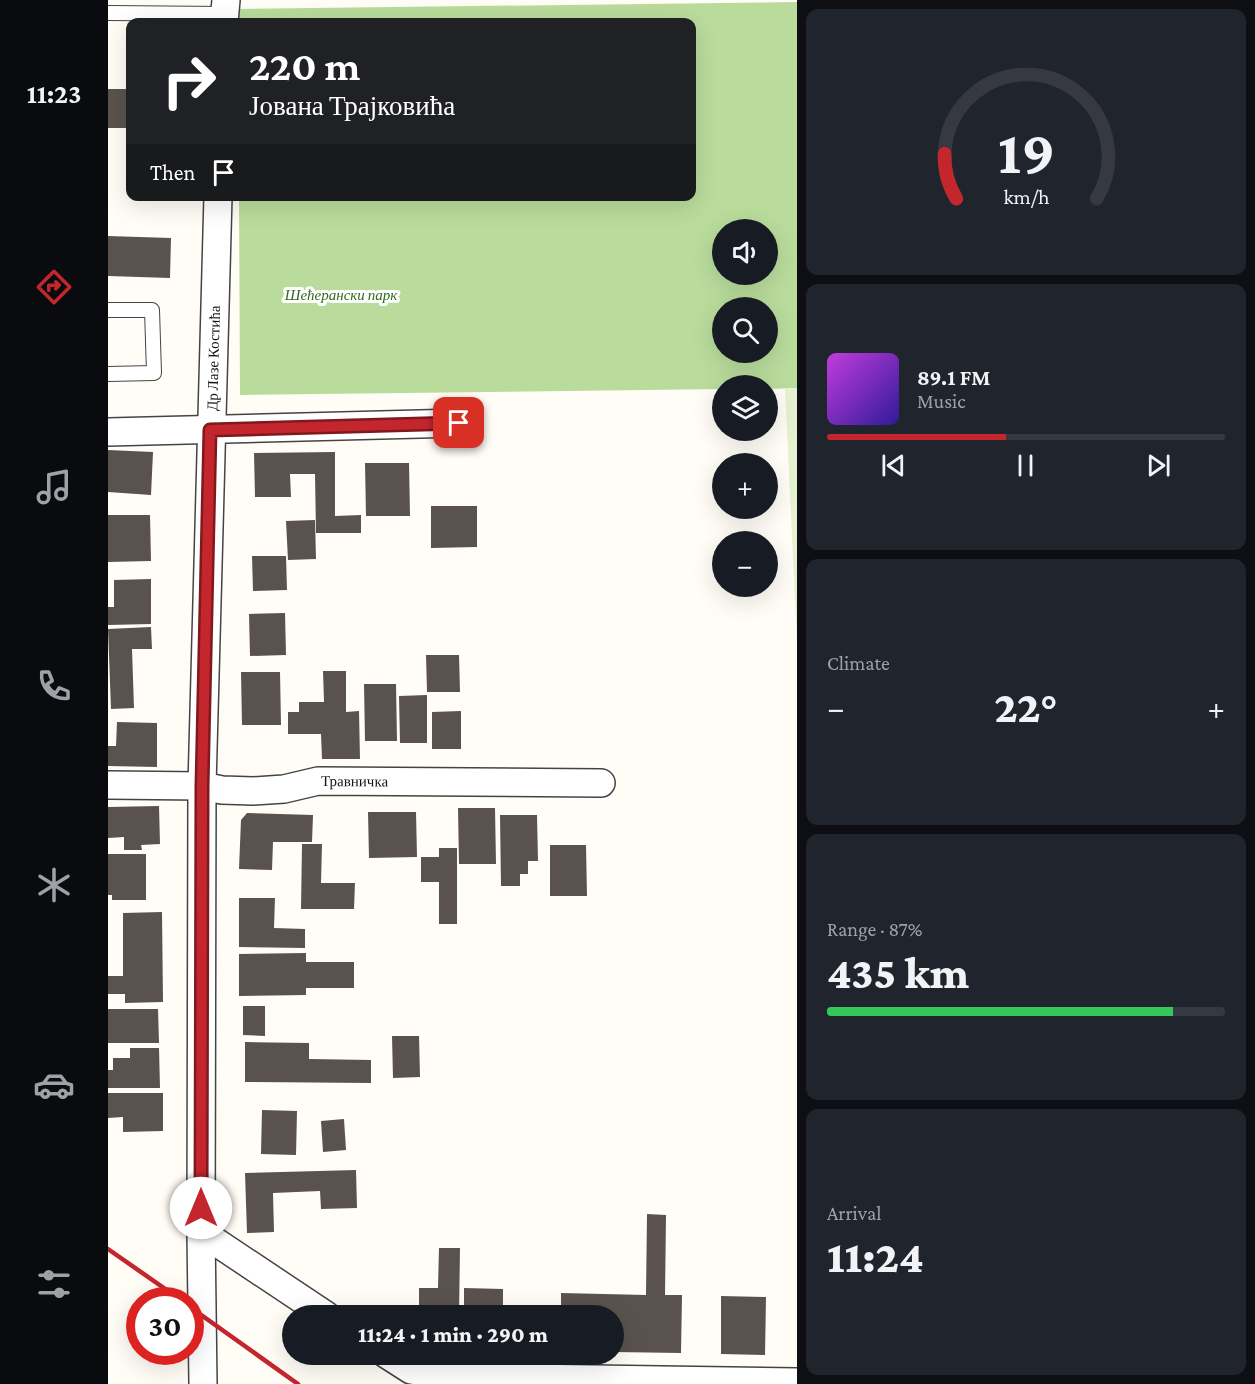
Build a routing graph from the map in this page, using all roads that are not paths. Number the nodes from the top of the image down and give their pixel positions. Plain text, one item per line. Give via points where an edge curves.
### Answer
1 (225, 12) edge
2 (108, 13) edge
3 (218, 201) edge
4 (108, 310) edge
5 (108, 374) edge
6 (459, 423) dead end
7 (210, 430) junction
8 (108, 432) edge
9 (601, 783) dead end
10 (108, 785) edge
11 (202, 786) junction
12 (201, 1232) junction
13 (310, 1305) edge
14 (403, 1365) edge
15 (797, 1382) edge
16 (204, 1384) edge

1 - 2 lane
3 - 7 street, Др Лазе Костића
4 - 5 lane via 153,310 154,373
6 - 7 street
7 - 8 street
7 - 11 street, Др Лазе Костића
9 - 11 street, Травничка via 318,781 253,791
10 - 11 street, Травничка
11 - 12 street, Др Лазе Костића
12 - 13 street
12 - 16 street, Др Лазе Костића
14 - 15 street via 411,1370 454,1377

